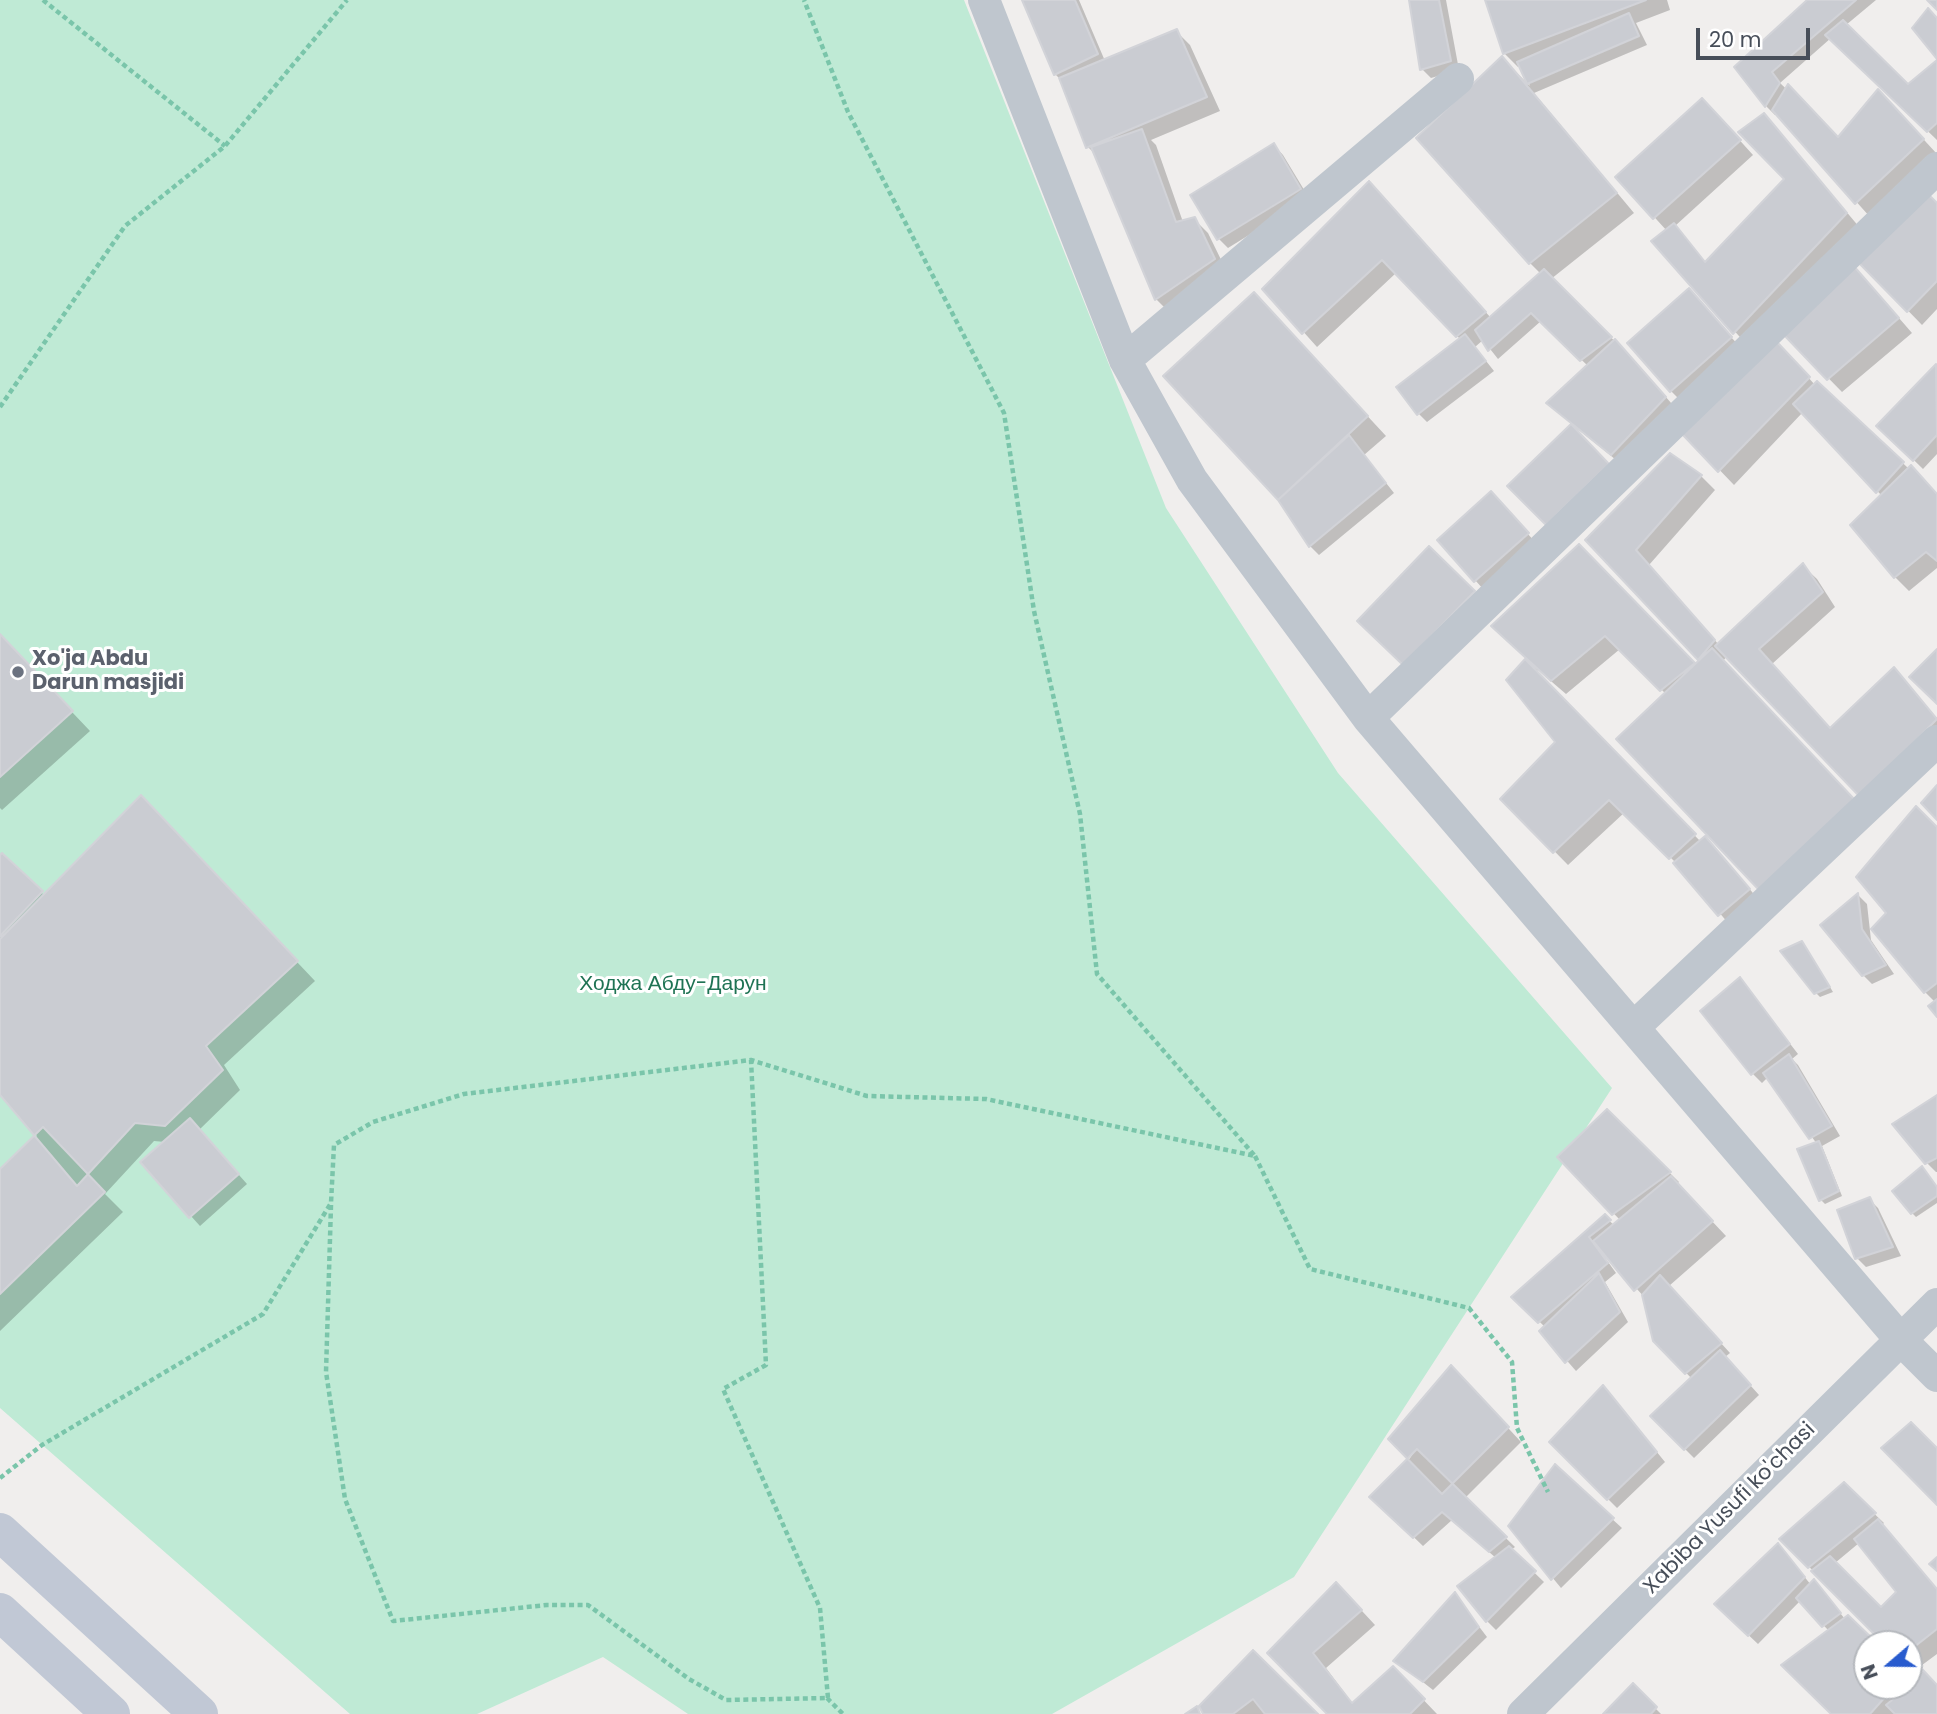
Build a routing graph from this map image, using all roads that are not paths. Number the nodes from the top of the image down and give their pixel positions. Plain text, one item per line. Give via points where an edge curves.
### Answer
1 (984, 0) edge
2 (1458, 79) dead end
3 (1937, 168) edge
4 (1125, 360) junction
5 (1368, 718) junction
6 (1937, 741) edge
7 (1634, 1027) junction
8 (1937, 1304) edge
9 (1900, 1339) junction
10 (1937, 1376) edge
11 (0, 1532) edge
12 (0, 1612) edge
13 (111, 1714) edge
14 (199, 1714) edge
15 (1523, 1714) edge

1 - 4 street
2 - 4 street
3 - 5 street
4 - 5 street via 1192,480
5 - 7 street
6 - 7 street
7 - 9 street
8 - 9 street, Xabiba Yusufi ko'chasi
9 - 10 street
9 - 15 street, Xabiba Yusufi ko'chasi
11 - 14 main road
12 - 13 main road

